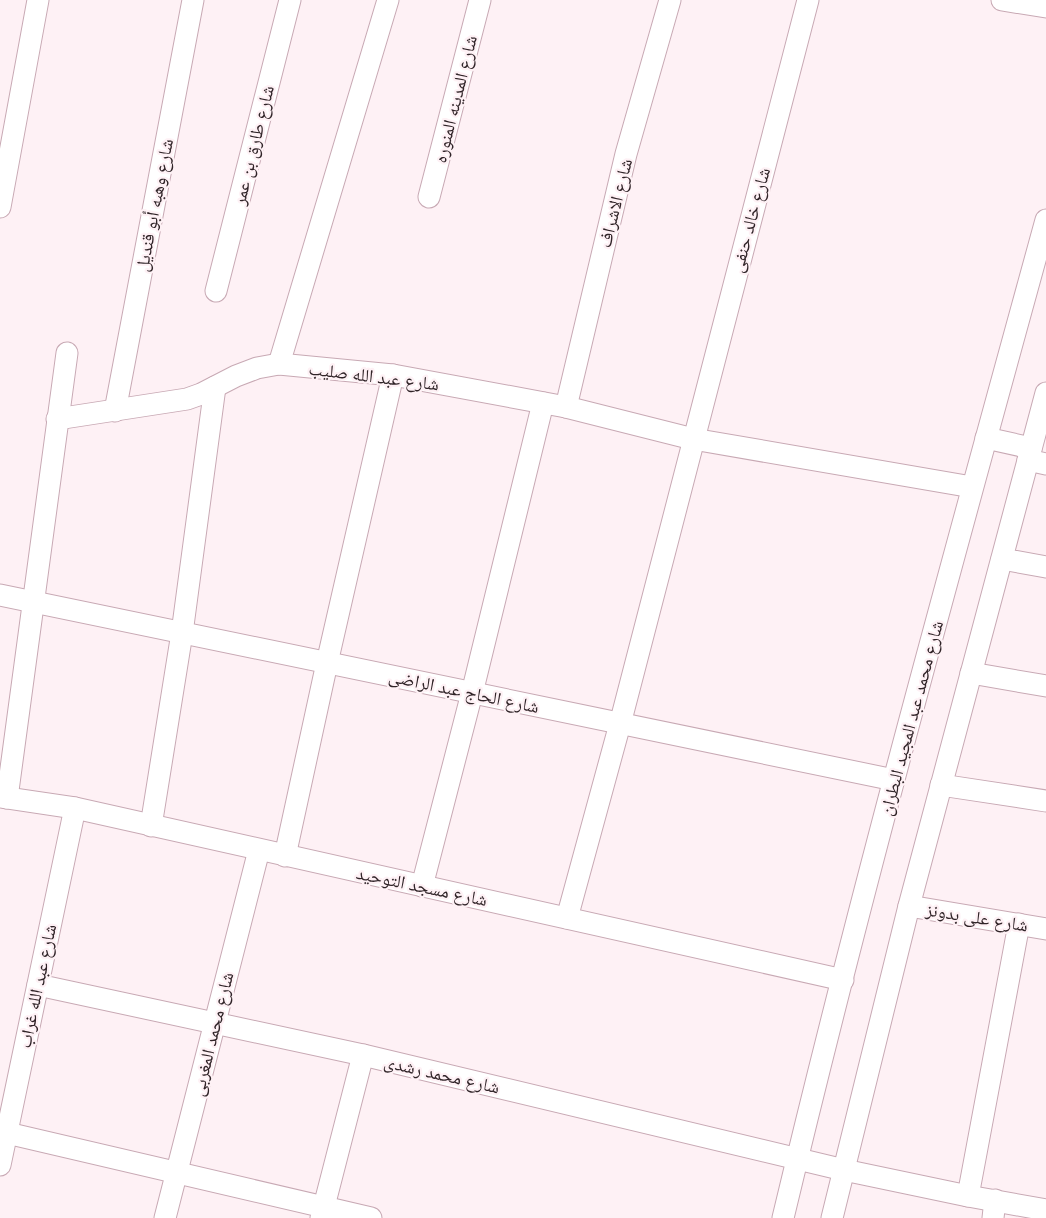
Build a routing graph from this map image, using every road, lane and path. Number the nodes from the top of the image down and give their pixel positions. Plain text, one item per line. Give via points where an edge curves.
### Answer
1 (38, 0) edge
2 (193, 0) edge
3 (290, 0) edge
4 (388, 0) edge
5 (480, 0) edge
6 (670, 0) edge
7 (808, 0) edge
8 (1002, 0) edge
9 (1046, 7) edge
10 (429, 197) dead end
11 (0, 207) edge
12 (1046, 220) edge
13 (216, 291) dead end
14 (67, 353) dead end
15 (279, 364) junction
16 (393, 376) junction
17 (216, 387) junction
18 (1046, 393) edge
19 (543, 403) junction
20 (566, 407) junction
21 (116, 410) junction
22 (57, 419) junction
23 (986, 438) junction
24 (693, 439) junction
25 (1035, 457) edge
26 (972, 487) junction
27 (1002, 559) junction
28 (1046, 567) edge
29 (0, 595) edge
30 (33, 602) junction
31 (182, 633) junction
32 (327, 663) junction
33 (971, 673) junction
34 (1046, 686) edge
35 (472, 693) junction
36 (620, 724) junction
37 (894, 780) junction
38 (941, 785) junction
39 (4, 798) edge
40 (1046, 801) edge
41 (75, 808) junction
42 (151, 826) junction
43 (259, 850) junction
44 (285, 856) junction
45 (422, 886) junction
46 (909, 906) junction
47 (567, 918) junction
48 (1019, 924) junction
49 (1046, 929) edge
50 (842, 980) junction
51 (38, 985) junction
52 (215, 1023) junction
53 (364, 1055) junction
54 (6, 1134) junction
55 (798, 1158) junction
56 (0, 1164) edge
57 (844, 1170) junction
58 (177, 1173) junction
59 (968, 1196) junction
60 (994, 1209) edge
61 (1046, 1210) edge
62 (322, 1213) edge
63 (165, 1218) edge
64 (371, 1218) edge
65 (783, 1218) edge
66 (832, 1218) edge

1 - 11 street
2 - 21 street, شارع وهبه أبو قنديل
3 - 13 street, شارع طارق بن عمر
4 - 15 street
5 - 10 street, شارع المدينه المنوره
6 - 20 street, شارع الاشراف via 626,154
7 - 24 street, شارع خالد حنفى
8 - 9 street
12 - 23 street, شارع محمد عبد المجيد البطران
14 - 22 street
15 - 16 street, شارع عبد الله صليب
15 - 17 street, شارع عبد الله صليب via 257,368
16 - 19 street, شارع عبد الله صليب
16 - 32 street
17 - 21 street, شارع عبد الله صليب via 187,399
17 - 31 street
18 - 25 street
19 - 20 street, شارع عبد الله صليب
19 - 35 street
20 - 24 street, شارع عبد الله صليب
21 - 22 street, شارع عبد الله صليب
22 - 30 street
23 - 25 street
23 - 26 street, شارع محمد عبد المجيد البطران
24 - 26 street, شارع عبد الله صليب
24 - 36 street, شارع خالد حنفى
25 - 27 street
26 - 37 street, شارع محمد عبد المجيد البطران
27 - 28 street
27 - 33 street
29 - 30 street, شارع الحاج عبد الراضى
30 - 31 street, شارع الحاج عبد الراضى
30 - 39 street
31 - 32 street, شارع الحاج عبد الراضى
31 - 42 street
32 - 35 street, شارع الحاج عبد الراضى
32 - 44 street
33 - 34 street
33 - 38 street
35 - 36 street, شارع الحاج عبد الراضى
35 - 45 street
36 - 37 street, شارع الحاج عبد الراضى
36 - 47 street, شارع خالد حنفى
37 - 50 street, شارع محمد عبد المجيد البطران
38 - 40 street
38 - 46 street
39 - 41 street, شارع مسجد التوحيد
41 - 42 street, شارع مسجد التوحيد
41 - 51 street, شارع عبد الله غراب
42 - 43 street, شارع مسجد التوحيد
43 - 44 street, شارع مسجد التوحيد
43 - 52 street, شارع محمد المغربى
44 - 45 street, شارع مسجد التوحيد
45 - 47 street, شارع مسجد التوحيد
46 - 48 street, شارع على بدونز
46 - 57 street
47 - 50 street, شارع مسجد التوحيد
48 - 49 street, شارع على بدونز
48 - 59 street
50 - 55 street, شارع محمد عبد المجيد البطران
51 - 52 street, شارع محمد رشدى
51 - 54 street, شارع عبد الله غراب
52 - 53 street, شارع محمد رشدى
52 - 58 street, شارع محمد المغربى
53 - 55 street, شارع محمد رشدى
53 - 62 street
54 - 56 street, شارع عبد الله غراب
54 - 58 street
55 - 57 street, شارع محمد رشدى
55 - 65 street, شارع محمد عبد المجيد البطران
57 - 59 street, شارع محمد رشدى
57 - 66 street
58 - 62 street
58 - 63 street, شارع محمد المغربى
59 - 60 street, شارع محمد رشدى
60 - 61 street, شارع محمد رشدى
62 - 64 street

